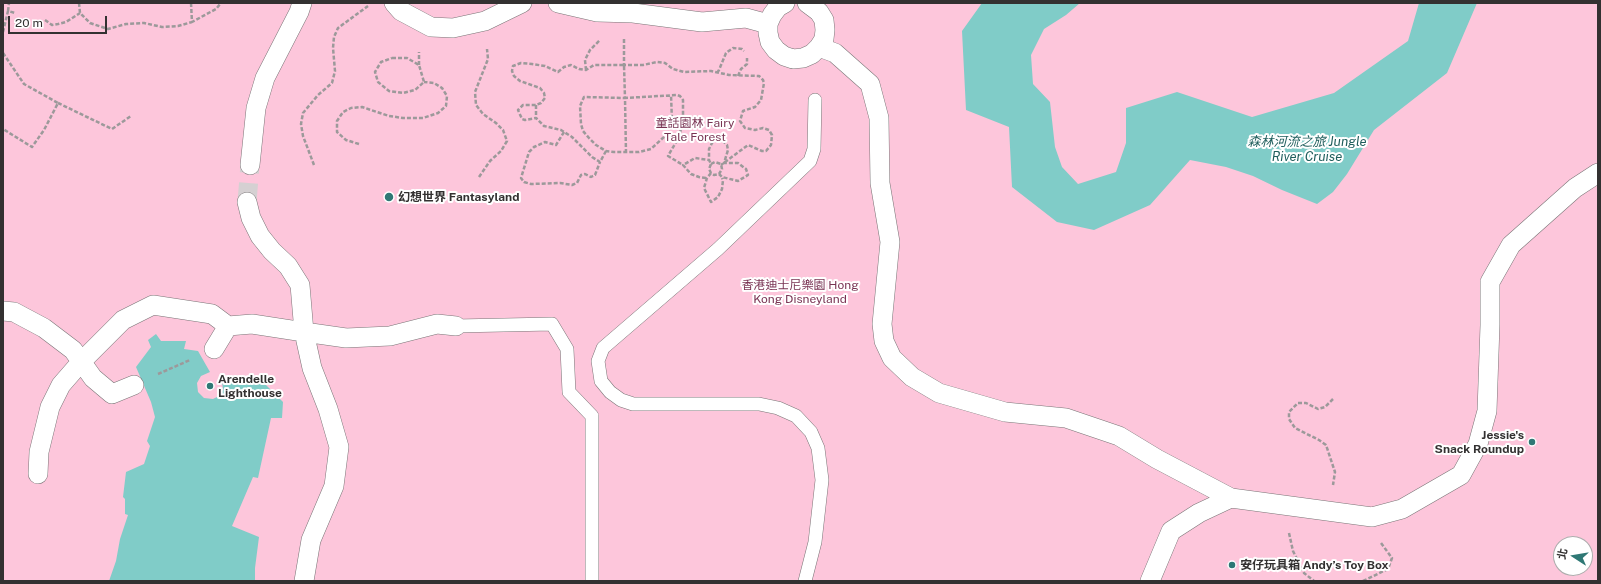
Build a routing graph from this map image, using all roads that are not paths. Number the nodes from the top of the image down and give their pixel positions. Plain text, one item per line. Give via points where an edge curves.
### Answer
1 (302, 3) edge
2 (394, 3) edge
3 (522, 3) edge
4 (558, 3) edge
5 (785, 3) edge
6 (818, 6) edge
7 (768, 24) junction
8 (819, 48) junction
9 (815, 100) dead end
10 (250, 165) tunnel mouth
11 (1598, 173) edge
12 (247, 202) tunnel mouth
13 (3, 311) edge
14 (228, 326) junction
15 (456, 326) joint
16 (304, 332) junction
17 (214, 349) road end
18 (81, 362) junction
19 (134, 385) road end
20 (38, 474) dead end
21 (1230, 498) junction
22 (304, 581) edge
23 (592, 581) edge
24 (805, 581) edge
25 (1150, 581) edge

1 - 10 street via 265,78 256,108
2 - 3 street via 401,11 431,28 454,28 485,21
4 - 7 street via 597,12 633,13 702,22 746,18
5 - 7 street via 772,15
6 - 8 street via 825,30
7 - 8 street via 770,42 784,56 793,59 803,58
8 - 21 street via 835,53 870,84 880,118 880,183 890,242 882,324 884,340 892,358 912,377 939,393 1005,412 1066,418 1119,436
9 - 24 lane via 814,149 810,161 718,249 603,348 598,362 601,380 610,392 621,400 633,404 759,404 778,408 796,416 811,432 818,448 822,480 815,542
11 - 21 street via 1574,188 1511,245 1490,282 1487,411 1478,444 1461,475 1402,509 1372,517
12 - 16 street via 260,236 288,266 300,285
13 - 18 street via 14,312 44,328 73,350
14 - 16 street via 252,324
14 - 17 street
14 - 18 street via 212,314 153,306 123,320
15 - 16 street via 437,324 390,336 346,338
15 - 23 lane via 552,324 567,349 569,392 592,416
16 - 22 street via 312,368 339,447 334,486 311,540
18 - 19 street via 93,378 112,394
18 - 20 street via 61,384 50,407 39,452
21 - 25 street via 1199,513 1171,531

